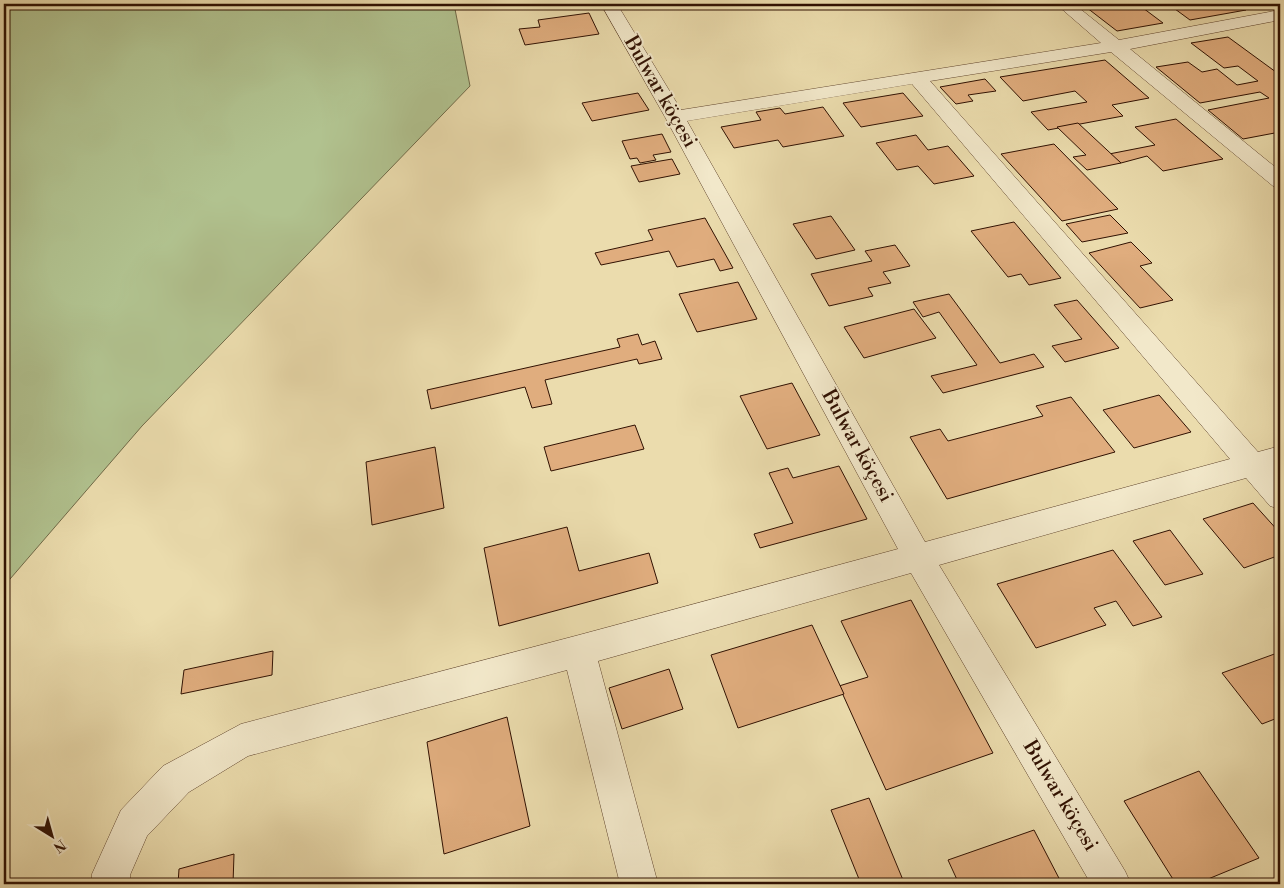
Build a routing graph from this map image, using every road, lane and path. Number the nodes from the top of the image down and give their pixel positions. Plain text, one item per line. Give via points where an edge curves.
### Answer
1 (609, 4) edge
2 (1064, 4) edge
3 (1280, 15) edge
4 (1116, 46) junction
5 (917, 78) junction
6 (675, 117) junction
7 (1280, 181) edge
8 (1266, 461) edge
9 (1280, 497) edge
10 (918, 557) junction
11 (579, 650) junction
12 (111, 884) edge
13 (638, 884) edge
14 (1112, 884) edge

1 - 6 street, Bulwar köçesi
2 - 4 street
3 - 4 street
4 - 5 street
4 - 7 street
5 - 6 street
5 - 8 street
6 - 10 street, Bulwar köçesi
8 - 9 street
8 - 10 street
10 - 11 street
10 - 14 street, Bulwar köçesi
11 - 12 street via 241,741 176,779 134,822 111,874
11 - 13 street

